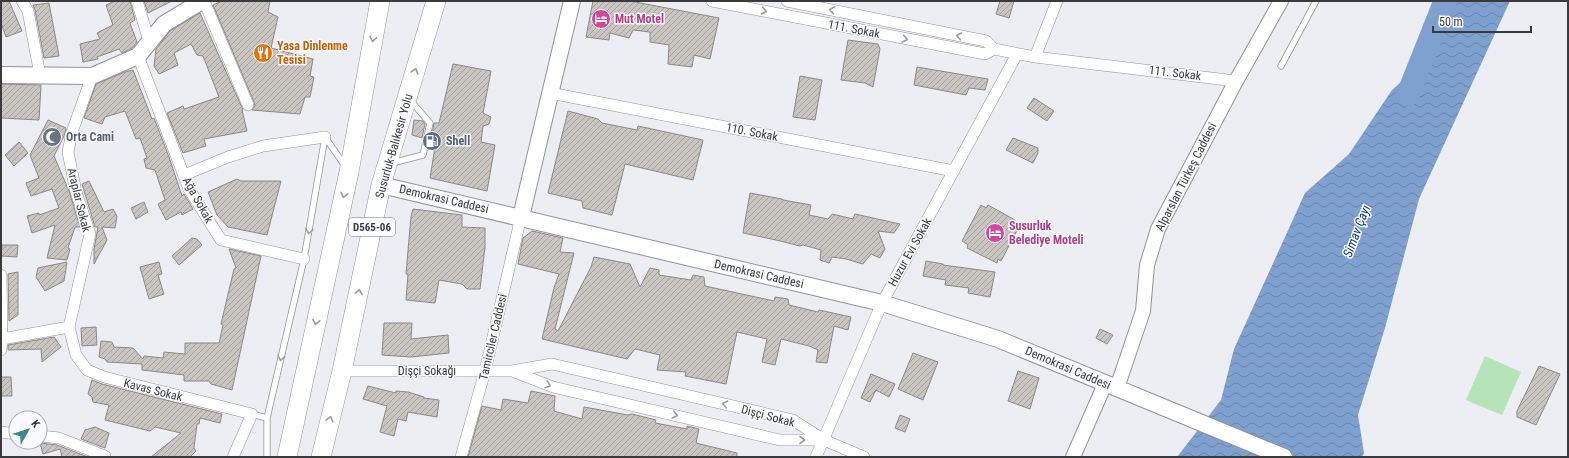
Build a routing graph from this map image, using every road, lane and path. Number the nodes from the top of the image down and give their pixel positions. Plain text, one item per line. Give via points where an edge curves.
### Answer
1 (22, 1) edge
2 (137, 1) edge
3 (203, 1) edge
4 (380, 1) edge
5 (436, 1) edge
6 (572, 1) edge
7 (712, 1) edge
8 (787, 1) edge
9 (1057, 1) edge
10 (1281, 1) edge
11 (1316, 1) edge
12 (804, 3) edge
13 (799, 18) junction
14 (149, 41) junction
15 (994, 50) junction
16 (1017, 54) junction
17 (138, 56) junction
18 (1035, 57) junction
19 (1281, 66) dead end
20 (1, 75) edge
21 (40, 76) junction
22 (92, 76) junction
23 (1236, 81) junction
24 (550, 93) junction
25 (407, 97) junction
26 (248, 106) dead end
27 (325, 137) junction
28 (388, 164) junction
29 (954, 171) junction
30 (349, 172) junction
31 (184, 175) junction
32 (381, 185) junction
33 (521, 217) junction
34 (304, 259) junction
35 (1, 275) edge
36 (882, 303) junction
37 (69, 326) junction
38 (1, 345) edge
39 (342, 370) junction
40 (485, 371) junction
41 (512, 371) junction
42 (1116, 388) junction
43 (252, 414) junction
44 (267, 418) junction
45 (48, 437) edge
46 (824, 440) junction
47 (105, 456) edge
48 (231, 456) edge
49 (267, 457) edge
50 (287, 457) edge
51 (321, 457) edge
52 (462, 457) edge
53 (816, 457) edge
54 (864, 457) edge
55 (1073, 457) edge
56 (1284, 457) edge

1 - 21 street via 28,11
2 - 14 street
3 - 14 main road via 164,24
3 - 26 street
4 -> 30 highway, D565-06
25 -> 5 highway, Susurluk-Balıkesir Yolu / D565-06
6 - 24 main road
7 -> 13 street, 111. Sokak
8 - 12 street, 111. Sokak
9 - 18 street
10 - 23 street, Alparslan Türkeş Caddesi
11 - 19 lane
12 - 13 street
15 -> 12 street, 111. Sokak via 986,41
13 -> 15 street, 111. Sokak via 985,54
14 - 17 main road
15 - 16 street, 111. Sokak
16 - 18 street, 111. Sokak
16 - 29 street, Huzur Evi Sokak
17 - 22 main road
17 - 31 street, Ağa Sokak
18 - 23 street, 111. Sokak
20 - 21 main road
21 - 22 main road
22 - 37 street, Araplar Sokak via 72,132 68,152 76,192 90,234
23 - 42 street, Alparslan Türkeş Caddesi via 1158,229 1147,266 1143,310
24 - 29 street, 110. Sokak
24 - 33 main road
25 - 28 highway, Susurluk-Balıkesir Yolu / D565-06
25 - 28 lane via 430,123 423,156
27 - 30 lane
27 - 31 street via 263,146
27 -> 34 lane
28 - 32 highway, Susurluk-Balıkesir Yolu / D565-06
29 - 36 street, Huzur Evi Sokak
30 -> 50 highway, D565-06
31 - 34 street, Ağa Sokak via 189,189 221,240
32 - 33 main road, Demokrasi Caddesi
39 -> 32 highway, Susurluk-Balıkesir Yolu / D565-06
33 - 36 main road, Demokrasi Caddesi
33 - 40 street, Tamirciler Caddesi
34 -> 44 lane
35 - 38 street
36 - 42 main road, Demokrasi Caddesi via 998,339
36 - 46 street, Huzur Evi Sokak
37 - 38 street
37 - 43 street, Kavas Sokak via 76,356 87,370 104,377
39 - 40 street, Dişçi Sokağı
51 -> 39 highway, Susurluk-Balıkesir Yolu / D565-06
40 - 41 street, Dişçi Sokağı
40 - 52 street, Tamirciler Caddesi
41 -> 46 street, Dişçi Sokak via 554,387 780,440
46 -> 41 street, Dişçi Sokak via 794,420 552,364
42 - 55 street, Alparslan Türkeş Caddesi
42 - 56 main road, Demokrasi Caddesi
43 - 44 lane, Kavas Sokak
43 - 48 street
44 - 49 lane
45 - 47 street via 59,438
46 - 53 street, Huzur Evi Sokak
46 - 54 street

